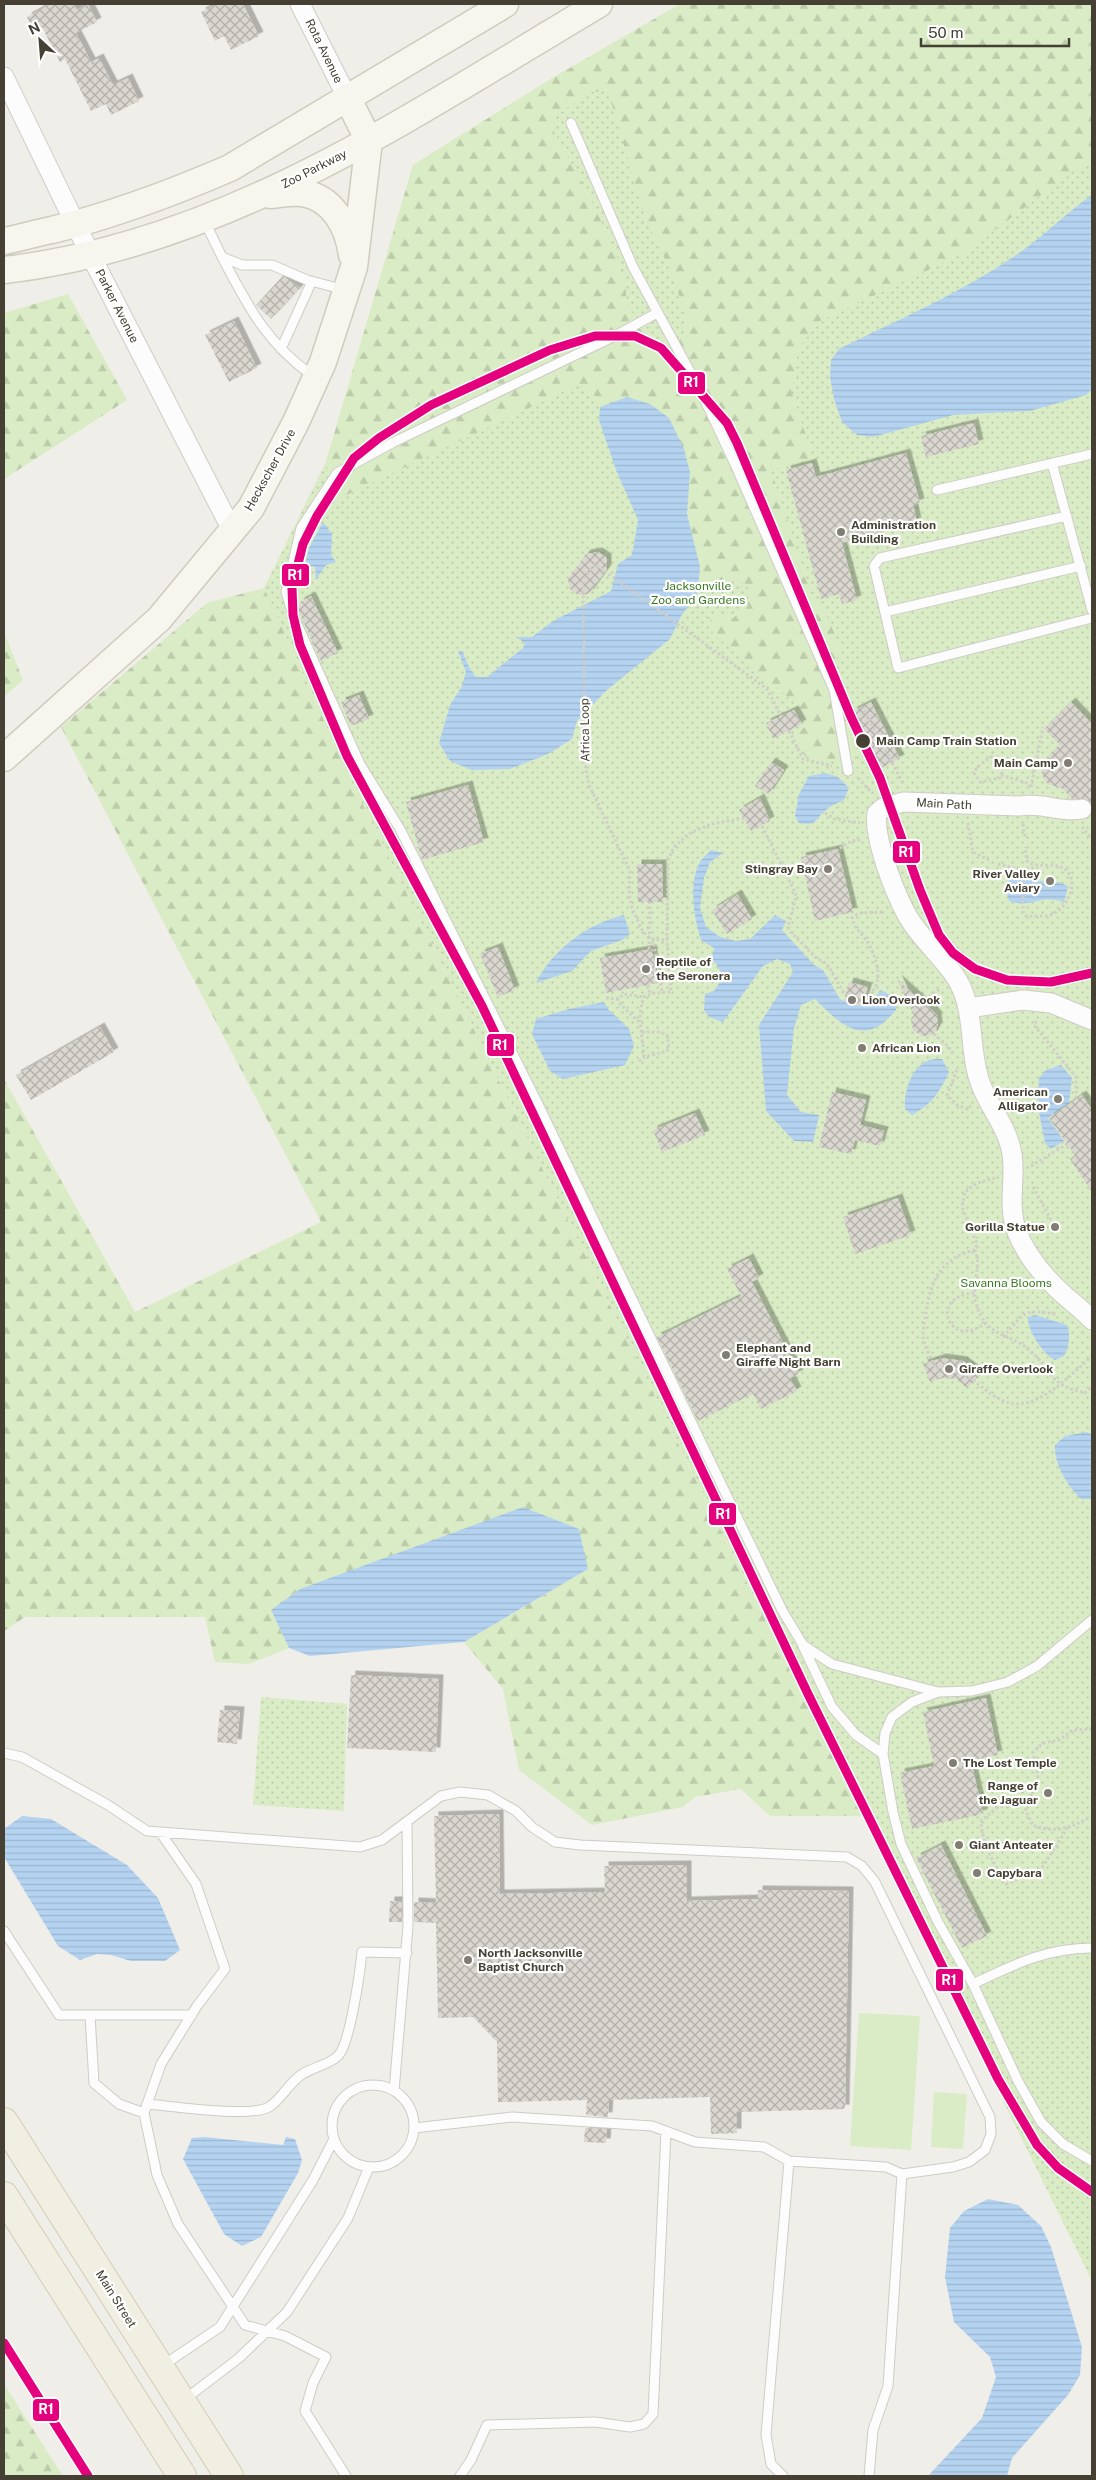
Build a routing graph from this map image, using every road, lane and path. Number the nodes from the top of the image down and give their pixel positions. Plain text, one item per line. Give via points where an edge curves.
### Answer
1 (300, 4) edge
2 (506, 4) edge
3 (599, 4) edge
4 (4, 77) edge
5 (348, 99) junction
6 (571, 123) dead end
7 (369, 141) junction
8 (259, 196) junction
9 (204, 220) junction
10 (75, 224) junction
11 (4, 241) edge
12 (91, 256) junction
13 (222, 257) junction
14 (4, 270) edge
15 (351, 279) junction
16 (312, 281) junction
17 (657, 313) junction
18 (281, 350) junction
19 (316, 378) junction
20 (1092, 454) edge
21 (1052, 463) junction
22 (937, 490) dead end
23 (1067, 516) junction
24 (233, 532) junction
25 (1081, 566) junction
26 (1092, 610) edge
27 (885, 612) junction
28 (1092, 618) edge
29 (864, 710) dead end
30 (781, 716) dead end
31 (1043, 727) dead end
32 (789, 731) dead end
33 (4, 758) edge
34 (846, 770) junction
35 (1000, 778) joint
36 (1031, 788) dead end
37 (916, 802) junction
38 (962, 806) junction
39 (1082, 809) dead end
40 (825, 812) dead end
41 (744, 818) dead end
42 (879, 824) junction
43 (762, 826) dead end
44 (1025, 847) dead end
45 (823, 859) dead end
46 (988, 860) dead end
47 (998, 864) dead end
48 (1034, 866) junction
49 (1023, 874) junction
50 (650, 902) dead end
51 (904, 905) junction
52 (652, 939) junction
53 (667, 940) junction
54 (649, 949) dead end
55 (956, 980) junction
56 (648, 985) dead end
57 (662, 992) junction
58 (650, 995) junction
59 (845, 995) dead end
60 (644, 997) junction
61 (865, 997) dead end
62 (606, 998) dead end
63 (618, 999) junction
64 (968, 1008) junction
65 (923, 1009) dead end
66 (1038, 1013) dead end
67 (1092, 1020) edge
68 (639, 1022) junction
69 (641, 1032) junction
70 (934, 1034) dead end
71 (644, 1057) junction
72 (955, 1057) dead end
73 (639, 1061) dead end
74 (956, 1064) dead end
75 (987, 1098) junction
76 (1076, 1100) dead end
77 (1067, 1144) dead end
78 (1019, 1171) junction
79 (1054, 1227) dead end
80 (975, 1250) junction
81 (974, 1293) junction
82 (1075, 1305) junction
83 (1092, 1320) edge
84 (985, 1323) junction
85 (1003, 1337) junction
86 (1092, 1356) edge
87 (1060, 1385) junction
88 (1092, 1386) edge
89 (1092, 1620) edge
90 (803, 1645) junction
91 (938, 1692) junction
92 (1092, 1729) edge
93 (4, 1753) edge
94 (883, 1754) junction
95 (1022, 1801) junction
96 (1092, 1816) edge
97 (406, 1822) junction
98 (1067, 1829) junction
99 (160, 1832) junction
100 (4, 1931) edge
101 (1092, 1948) edge
102 (407, 1953) junction
103 (973, 1984) junction
104 (90, 2015) junction
105 (192, 2015) junction
106 (394, 2091) junction
107 (145, 2109) junction
108 (4, 2122) edge
109 (414, 2128) junction
110 (666, 2131) junction
111 (334, 2139) junction
112 (789, 2161) junction
113 (1092, 2161) edge
114 (369, 2167) junction
115 (902, 2174) junction
116 (4, 2196) edge
117 (233, 2307) junction
118 (267, 2331) junction
119 (160, 2368) junction
120 (127, 2389) junction
121 (181, 2402) junction
122 (149, 2424) junction
123 (182, 2476) edge
124 (229, 2476) edge
125 (346, 2476) edge
126 (460, 2476) edge
127 (782, 2476) edge
128 (869, 2476) edge

1 - 5 street, Rota Avenue
2 - 5 main road
3 - 7 main road, Zoo Parkway
4 - 10 street, Parker Avenue
5 - 7 main road
5 - 10 main road via 230,168 141,204
6 - 17 lane via 633,267
7 - 8 main road, Zoo Parkway
7 - 15 main road, Heckscher Drive
8 - 9 main road, Zoo Parkway
8 - 15 main road via 302,193 325,201 349,237
9 - 12 main road, Zoo Parkway via 160,237
9 - 13 lane
10 - 11 main road
10 - 12 street, Parker Avenue
12 - 14 main road, Zoo Parkway
12 - 24 street, Parker Avenue
13 - 16 lane via 242,264 272,265
13 - 18 lane via 248,308
15 - 16 lane
15 - 19 main road, Heckscher Drive
16 - 18 lane
17 - 34 lane via 702,394 734,462 834,690
17 - 90 lane via 337,473 301,528 286,592 292,615 360,764 400,829 538,1104 782,1610
18 - 19 lane
19 - 24 main road, Heckscher Drive via 251,508
20 - 21 lane
21 - 22 lane
21 - 23 lane
23 - 25 lane
23 - 27 lane via 880,558 874,566
24 - 33 main road, Heckscher Drive via 160,619
25 - 26 lane
25 - 27 lane
27 - 28 lane via 898,668
29 - 37 path via 895,771
30 - 52 path, Africa Loop via 767,690 595,564 583,580 585,765 589,785 630,871 632,908 643,932
31 - 36 path
32 - 34 path via 803,759
34 - 42 path via 864,782
35 - 35 path via 1004,765 999,757 991,757 976,767 974,773 980,782
37 - 38 street, Main Path
37 - 42 street, Main Path via 903,802
38 - 39 street, Main Path via 1030,804 1068,812
38 - 46 path via 973,852
40 - 42 path via 854,823
41 - 53 path via 711,824 688,834 674,847 668,860
42 - 45 path
42 - 51 street
43 - 59 path via 795,892 788,927 815,958 827,964
44 - 48 path via 1027,861
47 - 49 path via 1018,869
48 - 49 path
48 - 49 path via 1056,865 1067,871 1072,882 1062,908 1051,915 1026,916 1023,912
50 - 52 path
51 - 55 street via 913,924
51 - 61 path via 879,914 859,913 852,918 854,928 868,944 877,967 878,984
52 - 53 path
52 - 54 path
52 - 57 path
53 - 57 path via 671,992
55 - 64 street
55 - 65 path via 924,1000
56 - 58 path
57 - 58 path
58 - 60 path
60 - 63 path via 624,994
60 - 68 path
62 - 63 path
63 - 68 path
64 - 67 street via 1023,1000 1051,1003
64 - 75 street via 976,1068
66 - 76 path via 1034,1026 1076,1077
68 - 69 path
69 - 71 path
69 - 71 path via 667,1035 667,1052
70 - 72 path
71 - 73 path
74 - 75 path via 957,1072 948,1094 957,1105 967,1109
75 - 78 street via 998,1115
77 - 78 path
78 - 79 path
78 - 80 path via 977,1183 965,1192 962,1207 977,1244
78 - 82 street via 1010,1197 1017,1230 1031,1260
80 - 81 path via 979,1258
80 - 87 path via 950,1260 936,1277 928,1302 923,1338 936,1369 946,1367 964,1372 990,1394 1014,1405 1035,1400
81 - 84 path
81 - 84 path via 962,1294 952,1300 947,1309 948,1318 955,1328 966,1332 975,1331
82 - 83 street
82 - 85 path via 1058,1314 1034,1310 1026,1313
84 - 85 path
85 - 87 path via 1031,1351
86 - 87 path
87 - 88 path via 1086,1393
89 - 91 lane via 1037,1666 1008,1682 972,1691
90 - 91 lane via 832,1664
90 - 94 lane via 832,1707 856,1735
91 - 94 lane via 912,1702 892,1717 885,1733
92 - 95 path via 1073,1730 1059,1740 1043,1743 1033,1752 1038,1775 1033,1794
93 - 99 lane via 22,1758 148,1831
94 - 103 lane via 892,1812 901,1844 938,1922
95 - 98 path via 1032,1825 1044,1829
95 - 98 path via 996,1808 981,1821 988,1852 1006,1884 1042,1868
96 - 98 path
97 - 99 lane via 382,1840 360,1847
97 - 102 lane
97 - 115 lane via 441,1796 460,1792 488,1796 516,1811 532,1827 555,1842 847,1857 862,1866 875,1882 990,2117 991,2134 985,2150 970,2162
99 - 105 lane via 196,1884 225,1969
100 - 104 lane via 59,2015
101 - 103 lane via 1069,1948 1028,1958
102 - 106 lane
102 - 107 lane via 362,1952 347,2040 340,2054 293,2080 271,2106 262,2111 243,2112
103 - 113 lane via 1018,2081 1041,2122 1063,2144
104 - 105 lane
104 - 107 lane via 94,2083 119,2104
105 - 107 lane via 160,2064
106 - 109 lane via 410,2108
106 - 111 lane via 377,2085 351,2091 334,2113
107 - 117 lane via 157,2175 178,2224
108 - 119 main road, Main Street
109 - 110 lane via 512,2117 652,2126
109 - 114 lane via 400,2157 389,2164
110 - 112 lane via 696,2142 764,2147
110 - 126 lane via 653,2414 644,2424 630,2427 595,2422 487,2425
111 - 114 lane via 350,2160
111 - 117 lane via 313,2180
112 - 115 lane via 886,2167
112 - 127 lane via 766,2435 771,2464
114 - 118 lane via 348,2218 287,2312
115 - 128 lane via 888,2386 873,2430
116 - 120 main road
117 - 118 lane via 245,2325
117 - 119 lane via 220,2326
118 - 121 lane via 240,2358
118 - 125 lane via 285,2336 326,2357 313,2383 305,2412
119 - 120 main road
119 - 121 main road, Main Street
120 - 122 main road
121 - 122 main road
121 - 124 main road, Main Street
122 - 123 main road

